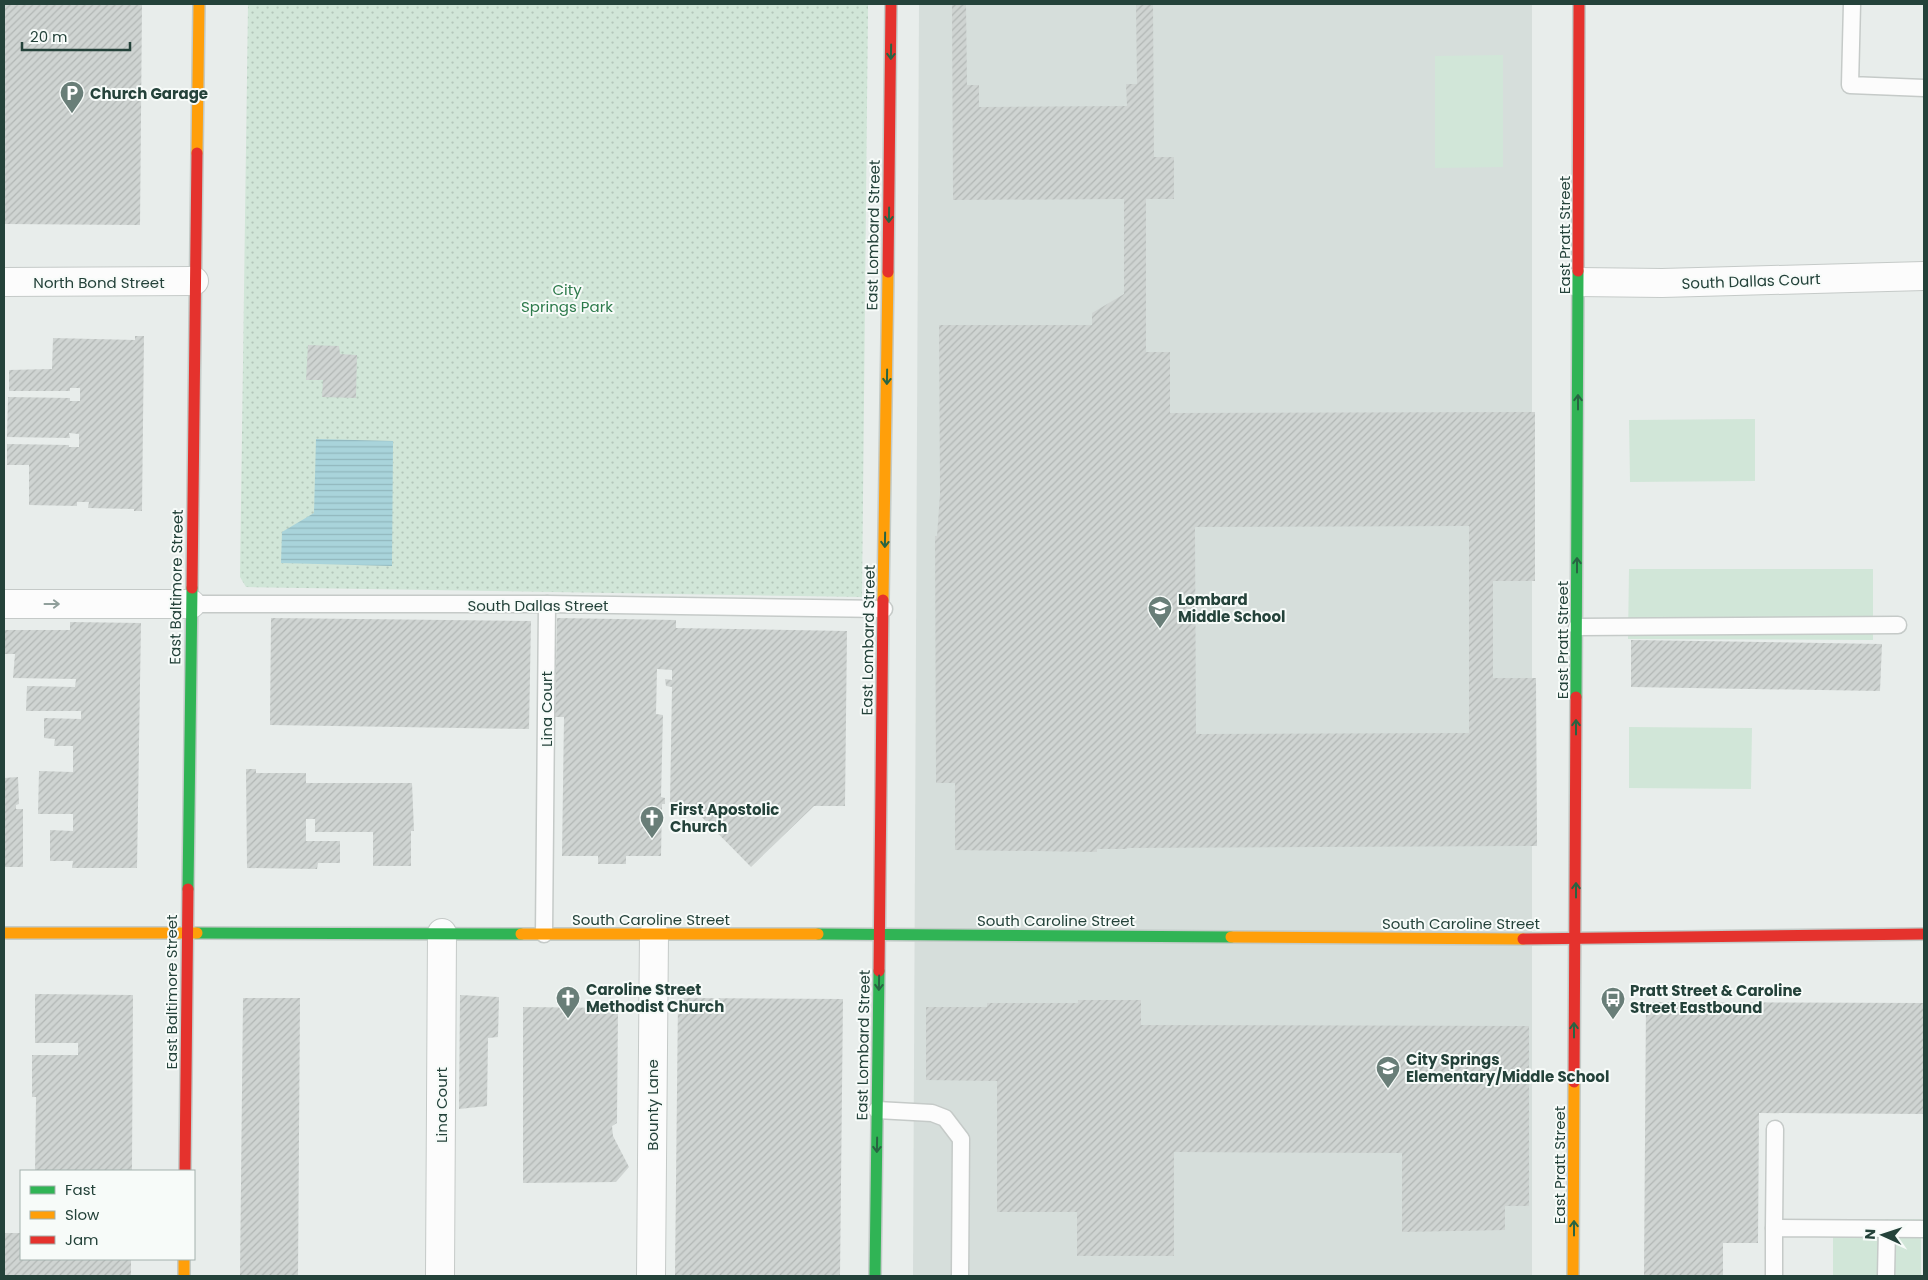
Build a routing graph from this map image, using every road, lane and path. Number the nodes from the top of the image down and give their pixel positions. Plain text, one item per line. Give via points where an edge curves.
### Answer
1 (199, 4) edge
2 (891, 4) edge
3 (1580, 4) edge
4 (1852, 4) edge
5 (1924, 88) edge
6 (1924, 276) edge
7 (194, 281) junction
8 (4, 282) edge
9 (1578, 282) junction
10 (4, 604) edge
11 (191, 604) junction
12 (547, 604) junction
13 (884, 610) junction
14 (1898, 625) dead end
15 (1577, 627) junction
16 (4, 933) edge
17 (187, 933) junction
18 (442, 933) junction
19 (544, 934) junction
20 (654, 934) junction
21 (880, 934) junction
22 (1924, 934) edge
23 (1575, 939) junction
24 (877, 1110) junction
25 (1775, 1129) dead end
26 (185, 1170) edge
27 (1774, 1228) junction
28 (1888, 1229) junction
29 (1924, 1229) edge
30 (184, 1260) edge
31 (184, 1276) edge
32 (440, 1276) edge
33 (651, 1276) edge
34 (875, 1276) edge
35 (960, 1276) edge
36 (1573, 1276) edge
37 (1774, 1276) edge
38 (1886, 1276) edge

1 - 7 main road, East Baltimore Street
2 -> 13 main road, East Lombard Street
3 - 9 main road, East Pratt Street
4 - 5 lane via 1850,85
6 - 9 street, South Dallas Court
7 - 8 street, North Bond Street
7 - 11 main road, East Baltimore Street
15 -> 9 main road, East Pratt Street
10 -> 11 street
11 - 12 lane, South Dallas Street
11 - 17 main road, East Baltimore Street
12 - 13 lane, South Dallas Street
12 - 19 lane, Lina Court
13 - 21 main road, East Lombard Street
14 - 15 lane
23 -> 15 main road, East Pratt Street
16 - 17 main road, South Caroline Street
17 - 18 main road, South Caroline Street
17 - 26 main road, East Baltimore Street
18 - 19 main road, South Caroline Street
18 - 32 street, Lina Court
19 - 20 main road, South Caroline Street
20 - 21 main road, South Caroline Street
20 - 33 street, Bounty Lane
21 - 23 main road, South Caroline Street
21 -> 24 main road, East Lombard Street
22 - 23 main road, South Caroline Street
36 -> 23 main road, East Pratt Street
24 -> 34 main road, East Lombard Street
24 - 35 lane via 932,1112 945,1118 961,1139
25 - 27 lane
27 - 28 lane
27 - 37 lane
28 - 29 lane
28 - 38 lane
30 - 31 main road

